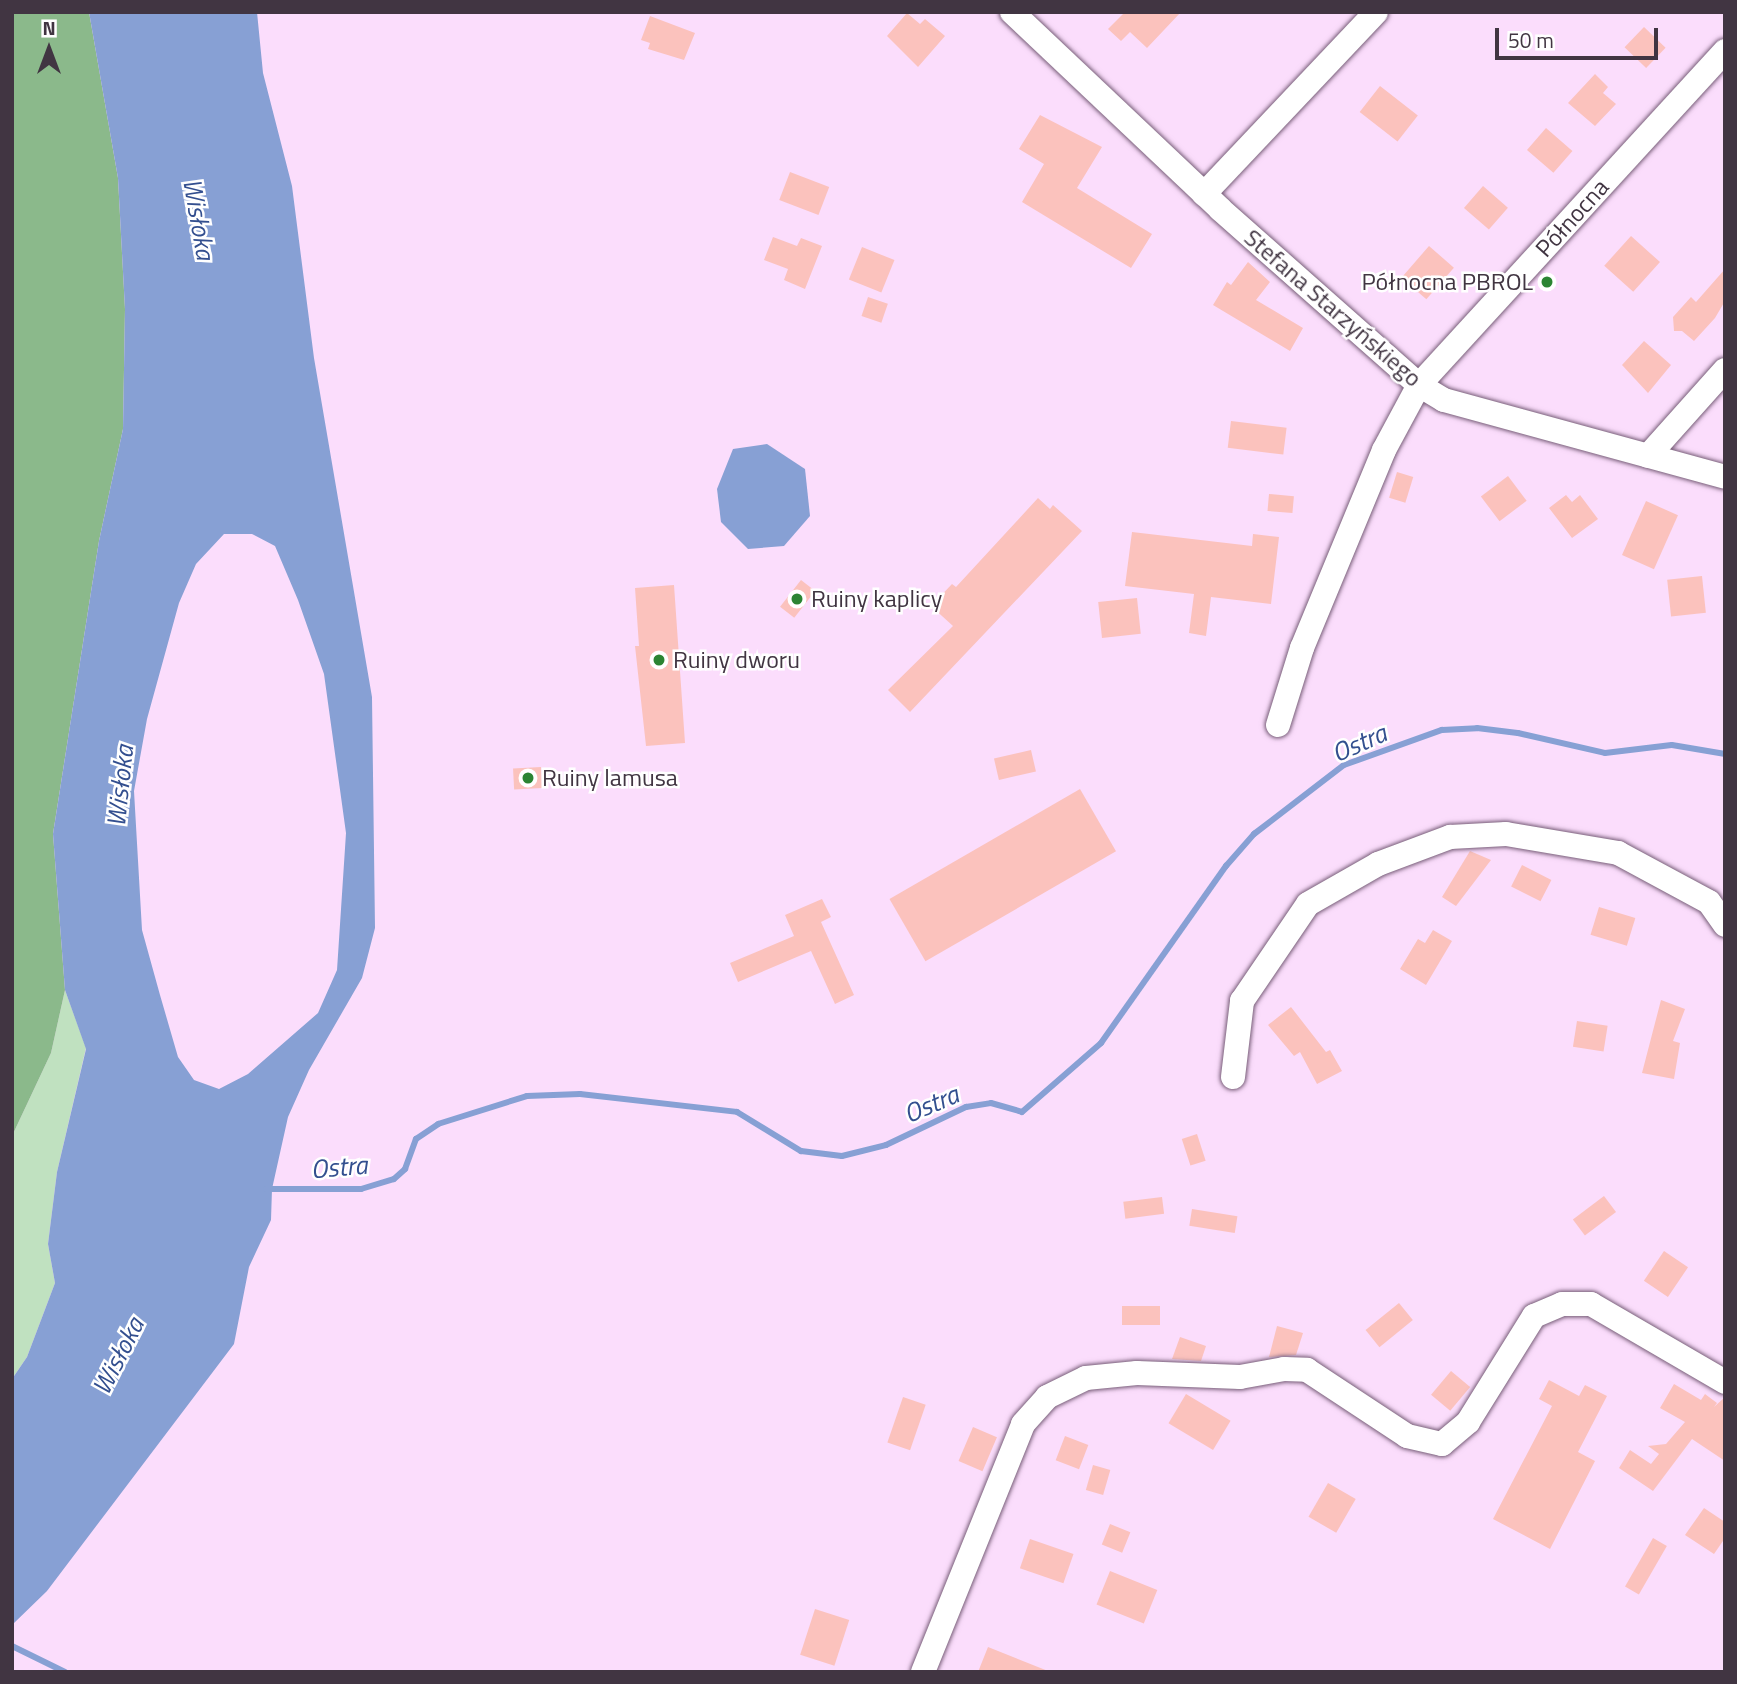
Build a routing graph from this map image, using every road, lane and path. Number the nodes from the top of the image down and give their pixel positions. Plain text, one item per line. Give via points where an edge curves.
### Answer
1 (1012, 12) edge
2 (1376, 12) edge
3 (1725, 51) edge
4 (1204, 194) junction
5 (1725, 370) edge
6 (1419, 385) junction
7 (1648, 456) junction
8 (1725, 477) edge
9 (1278, 725) dead end
10 (1725, 925) edge
11 (1233, 1077) dead end
12 (1725, 1382) edge
13 (923, 1672) edge

1 - 4 street, Stefana Starzyńskiego
2 - 4 street
3 - 6 street, Północna
4 - 6 street, Stefana Starzyńskiego
5 - 7 street
6 - 7 street, Stefana Starzyńskiego via 1444,400
6 - 9 street, Północna via 1384,450 1302,648
7 - 8 street, Stefana Starzyńskiego
10 - 11 street via 1709,902 1618,853 1506,834 1450,837 1378,864 1308,904 1242,1001
12 - 13 street via 1591,1304 1572,1304 1534,1316 1468,1422 1442,1444 1407,1436 1307,1370 1240,1377 1137,1373 1086,1378 1047,1397 1023,1424

